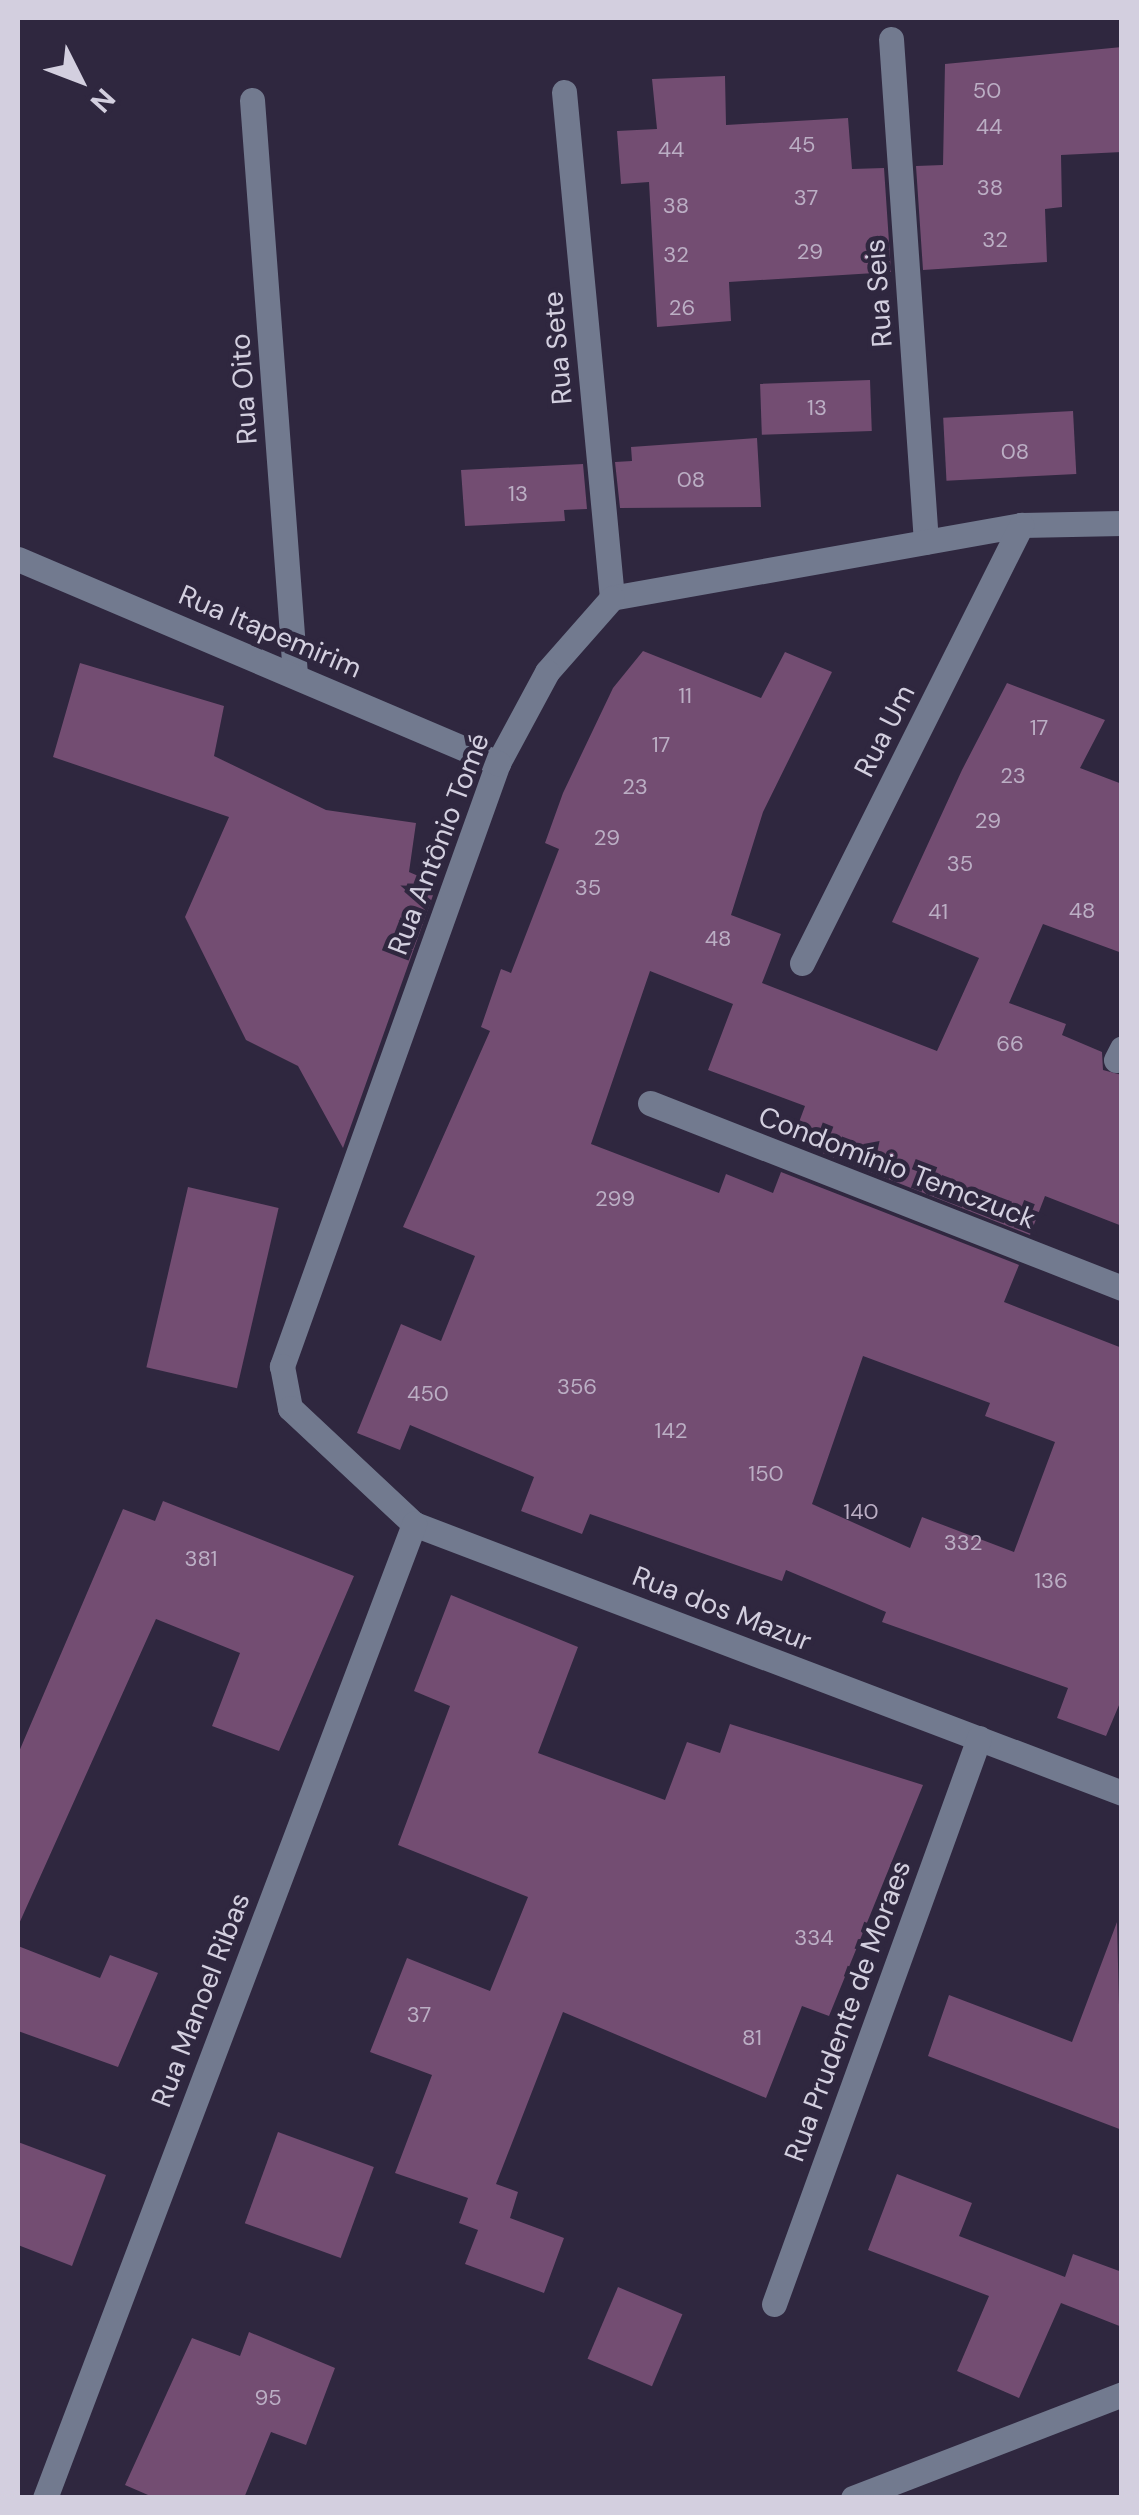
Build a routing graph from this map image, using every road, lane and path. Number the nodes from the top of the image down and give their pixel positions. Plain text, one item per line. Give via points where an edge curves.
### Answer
1 (891, 40) dead end
2 (564, 92) dead end
3 (252, 100) dead end
4 (1122, 523) edge
5 (1021, 525) junction
6 (926, 542) junction
7 (18, 559) edge
8 (612, 598) junction
9 (295, 674) junction
10 (498, 763) junction
11 (802, 963) dead end
12 (650, 1103) dead end
13 (1122, 1288) edge
14 (322, 1446) joint
15 (414, 1524) junction
16 (979, 1738) junction
17 (1122, 1793) edge
18 (774, 2304) dead end
19 (1122, 2394) edge
20 (45, 2498) edge
21 (852, 2498) edge

1 - 6 street, Rua Seis
2 - 8 street, Rua Sete
3 - 9 street, Rua Oito
4 - 5 street
5 - 6 street
5 - 11 street, Rua Um
6 - 8 street
7 - 9 street, Rua Itapemirim
8 - 10 street, Rua Antônio Tomé via 547,672
9 - 10 street, Rua Itapemirim
10 - 14 street, Rua Antônio Tomé via 282,1366 290,1408
12 - 13 street, Condomínio Temczuck
14 - 15 street, Rua dos Mazur
15 - 16 street, Rua dos Mazur
15 - 20 street, Rua Manoel Ribas
16 - 17 street, Rua dos Mazur
16 - 18 street, Rua Prudente de Moraes
19 - 21 street

